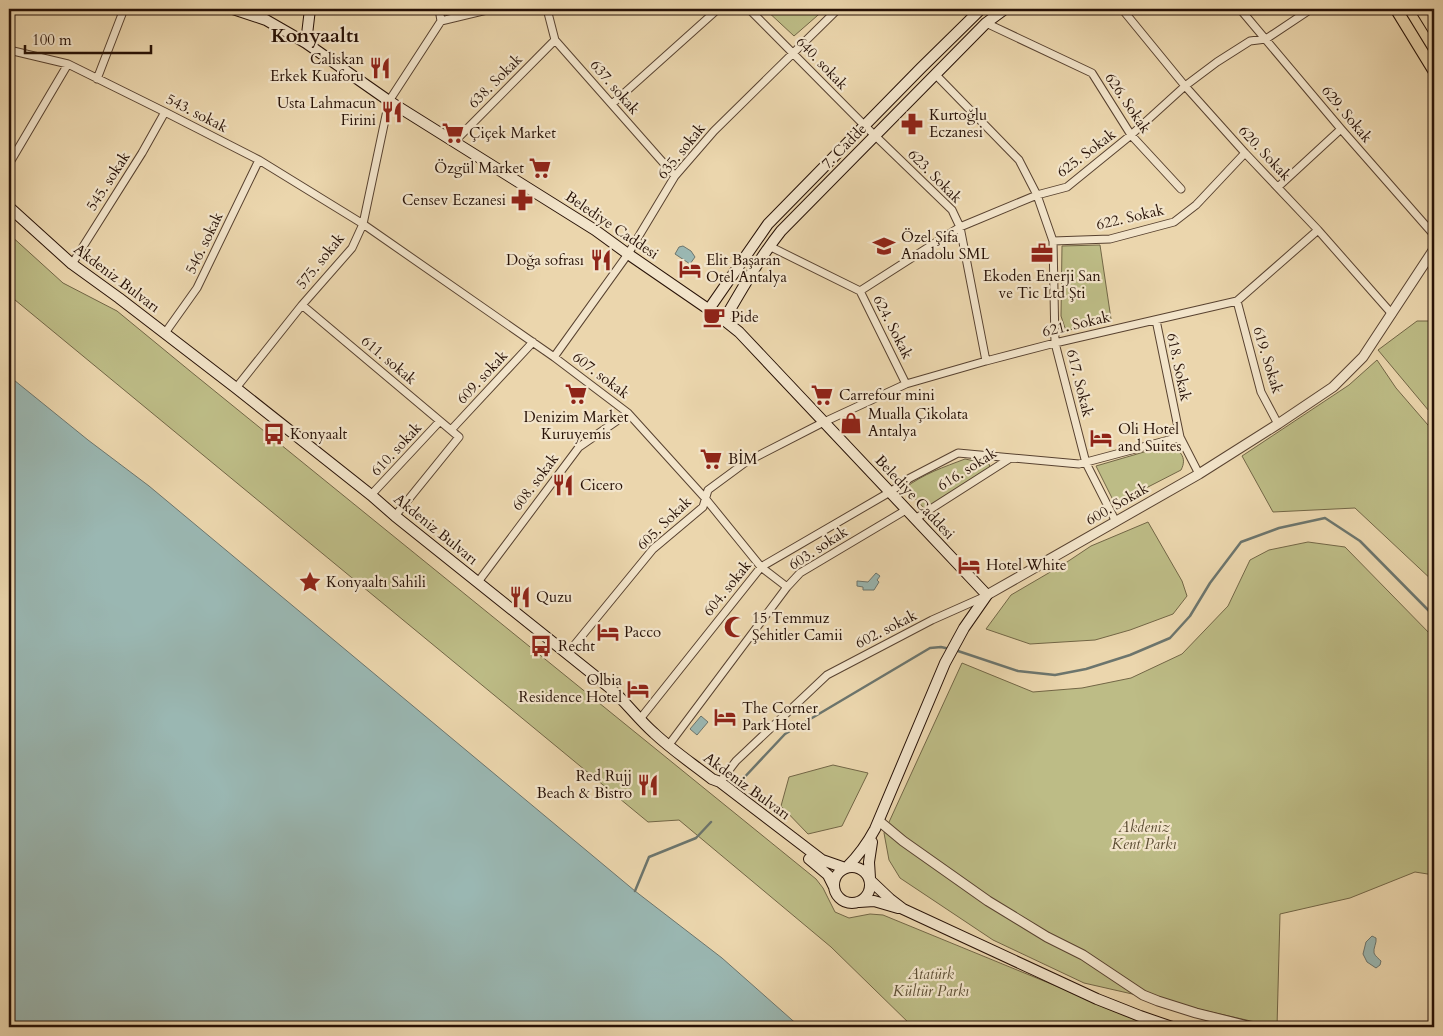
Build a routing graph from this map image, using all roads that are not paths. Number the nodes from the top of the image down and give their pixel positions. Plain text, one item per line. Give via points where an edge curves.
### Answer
1 (124, 9) edge
2 (233, 9) edge
3 (310, 9) edge
4 (439, 9) edge
5 (491, 9) edge
6 (547, 9) edge
7 (718, 9) edge
8 (749, 9) edge
9 (838, 9) edge
10 (981, 9) edge
11 (1005, 9) edge
12 (1122, 9) edge
13 (1240, 9) edge
14 (1311, 9) edge
15 (1396, 9) edge
16 (1421, 9) edge
17 (441, 21) junction
18 (986, 23) junction
19 (1434, 30) edge
20 (1266, 39) junction
21 (555, 40) junction
22 (306, 43) junction
23 (9, 50) edge
24 (793, 53) junction
25 (68, 64) junction
26 (1434, 72) edge
27 (935, 74) junction
28 (98, 79) junction
29 (1185, 86) junction
30 (389, 101) junction
31 (612, 104) junction
32 (166, 112) junction
33 (865, 126) junction
34 (1341, 129) junction
35 (1131, 135) junction
36 (875, 136) junction
37 (454, 142) junction
38 (1246, 153) junction
39 (259, 160) junction
40 (9, 164) edge
41 (675, 176) junction
42 (1278, 187) junction
43 (1181, 189) dead end
44 (1037, 195) junction
45 (9, 207) edge
46 (363, 224) junction
47 (960, 227) junction
48 (1318, 230) junction
49 (1434, 235) edge
50 (1053, 241) junction
51 (769, 246) junction
52 (1434, 249) edge
53 (628, 254) junction
54 (72, 264) junction
55 (860, 291) junction
56 (1237, 301) junction
57 (302, 305) junction
58 (709, 309) junction
59 (1392, 314) junction
60 (724, 320) junction
61 (1156, 320) junction
62 (165, 333) junction
63 (533, 342) junction
64 (1055, 343) junction
65 (554, 356) junction
66 (986, 361) junction
67 (906, 384) junction
68 (236, 388) junction
69 (628, 413) junction
70 (440, 421) junction
71 (824, 422) junction
72 (1278, 424) junction
73 (451, 430) junction
74 (1180, 437) junction
75 (1009, 459) junction
76 (1086, 462) junction
77 (1199, 474) junction
78 (890, 492) junction
79 (372, 495) junction
80 (705, 498) junction
81 (906, 510) junction
82 (395, 516) junction
83 (915, 519) junction
84 (1116, 522) junction
85 (761, 567) junction
86 (478, 582) junction
87 (787, 587) junction
88 (988, 595) junction
89 (567, 654) junction
90 (640, 719) junction
91 (668, 746) junction
92 (716, 781) junction
93 (877, 825) junction
94 (846, 867) junction
95 (870, 879) junction
96 (834, 887) junction
97 (859, 902) junction
98 (903, 909) junction
99 (1140, 1016) junction
100 (1152, 1027) edge
101 (1172, 1027) edge
102 (1252, 1027) edge

1 - 28 street
2 - 22 main road, Belediye Caddesi via 266,20
3 - 22 main road
4 - 17 street
5 - 17 street
6 - 21 street, 637. sokak
7 - 31 street
8 - 24 street, 640. sokak
9 - 24 street, 635. sokak
10 - 33 main road, 7. Cadde
11 - 18 main road, 7. Cadde
12 - 29 street, 620. Sokak
13 - 20 street, 629. Sokak
14 - 20 street, 625. Sokak
15 - 26 main road
16 - 19 main road
17 - 30 street
18 - 27 main road, 7. Cadde
18 - 35 street, 626. Sokak via 1092,73
20 - 29 street, 625. Sokak via 1250,41
20 - 34 street, 629. Sokak
21 - 31 street, 637. sokak
21 - 37 street, 638. Sokak
22 - 30 main road, Belediye Caddesi
23 - 25 street, 543. sokak
24 - 33 street, 640. sokak
24 - 41 street, 635. sokak via 714,130
25 - 28 street, 543. sokak
25 - 40 street
27 - 36 main road, 7. Cadde
27 - 44 street, 617. Sokak via 1019,160
28 - 32 street, 543. sokak
29 - 35 street, 625. Sokak
29 - 38 street, 620. Sokak
30 - 37 main road, Belediye Caddesi
30 - 46 street, 575. sokak
31 - 41 street, 637. sokak
32 - 39 street, 543. sokak
32 - 54 street, 545. sokak
33 - 36 street, 640. sokak
33 - 58 main road, 7. Cadde via 768,224
34 - 42 street
34 - 49 street, 629. Sokak
35 - 43 street, 626. Sokak
35 - 44 street, 625. Sokak via 1067,187
36 - 47 street, 623. Sokak via 952,210
36 - 51 main road, 7. Cadde
37 - 53 main road, Belediye Caddesi
38 - 42 street, 620. Sokak
38 - 50 street, 622. Sokak via 1196,206 1174,222 1110,239
39 - 46 street, 543. sokak
39 - 62 street, 546. sokak via 197,288
41 - 53 street, 635. sokak
42 - 48 street, 620. Sokak
44 - 47 street, 625. Sokak
44 - 50 street, 617. Sokak
45 - 54 main road, Akdeniz Bulvarı
46 - 57 street, 575. sokak via 352,248
46 - 63 street, 607. sokak
47 - 55 street, 625. Sokak
47 - 66 street, 623. Sokak
48 - 56 street, 621. Sokak
48 - 59 street, 620. Sokak
50 - 64 street, 617. Sokak
51 - 55 street, 624. Sokak
51 - 60 main road, 7. Cadde
52 - 59 street, 600. Sokak
53 - 58 main road, Belediye Caddesi
53 - 65 street, 635. sokak
54 - 62 main road, Akdeniz Bulvarı
55 - 67 street, 624. Sokak
56 - 61 street, 621. Sokak
56 - 72 street, 619. Sokak via 1262,392
57 - 68 street, 575. sokak
57 - 70 street, 611. sokak
58 - 60 main road, Belediye Caddesi
59 - 72 street, 600. Sokak via 1363,357 1333,387
60 - 71 main road, Belediye Caddesi
61 - 64 street, 621. Sokak
61 - 74 street, 618. Sokak
62 - 68 main road, Akdeniz Bulvarı
63 - 65 street, 607. sokak
63 - 73 street, 609. sokak
64 - 66 street, 621. Sokak
64 - 76 street, 617. Sokak
65 - 69 street, 607. sokak
66 - 67 street, 621. Sokak
67 - 71 street, 621. Sokak
68 - 79 main road, Akdeniz Bulvarı
69 - 80 street, 607. sokak
69 - 86 street, 608. sokak via 579,447
70 - 73 street, 611. sokak
70 - 79 street, 610. sokak
71 - 78 main road, Belediye Caddesi
71 - 80 street, 605. Sokak via 746,462 708,490
72 - 77 street, 600. Sokak
73 - 82 street, 611. sokak via 459,436
74 - 76 street, 616. sokak
74 - 77 street, 618. Sokak
75 - 76 street, 616. sokak
75 - 78 street, 616. sokak via 958,453
75 - 83 street, 616. sokak
76 - 84 street, 617. Sokak
77 - 84 street, 600. Sokak
78 - 81 main road, Belediye Caddesi
78 - 85 street, 604. sokak
79 - 82 main road, Akdeniz Bulvarı
80 - 85 street, 607. sokak
80 - 89 street, 605. Sokak via 703,507 653,550
81 - 83 main road, Belediye Caddesi
81 - 87 street, 603. sokak via 800,573
82 - 86 main road, Akdeniz Bulvarı
83 - 88 main road, Belediye Caddesi
84 - 88 street, 600. Sokak
85 - 87 street, 607. sokak
85 - 90 street, 604. sokak
86 - 89 main road, Akdeniz Bulvarı
87 - 91 street, 603. sokak
88 - 92 street, 602. sokak via 932,620 827,675
88 - 93 main road, 600. Sokak via 964,628 945,663
89 - 90 main road, Akdeniz Bulvarı via 622,698
90 - 91 main road, Akdeniz Bulvarı
91 - 92 main road, Akdeniz Bulvarı
92 - 94 main road, Akdeniz Bulvarı via 822,860
92 - 96 main road via 717,786 822,869
93 - 94 main road via 862,851
93 - 95 main road via 870,847
93 - 102 street via 988,901 1083,955 1143,994 1196,1013
94 - 95 main road via 861,868
94 - 96 main road via 835,877
95 - 97 main road via 870,892
95 - 98 main road
96 - 97 main road via 841,899 849,903
97 - 98 main road
98 - 99 main road
99 - 100 main road
99 - 101 main road

